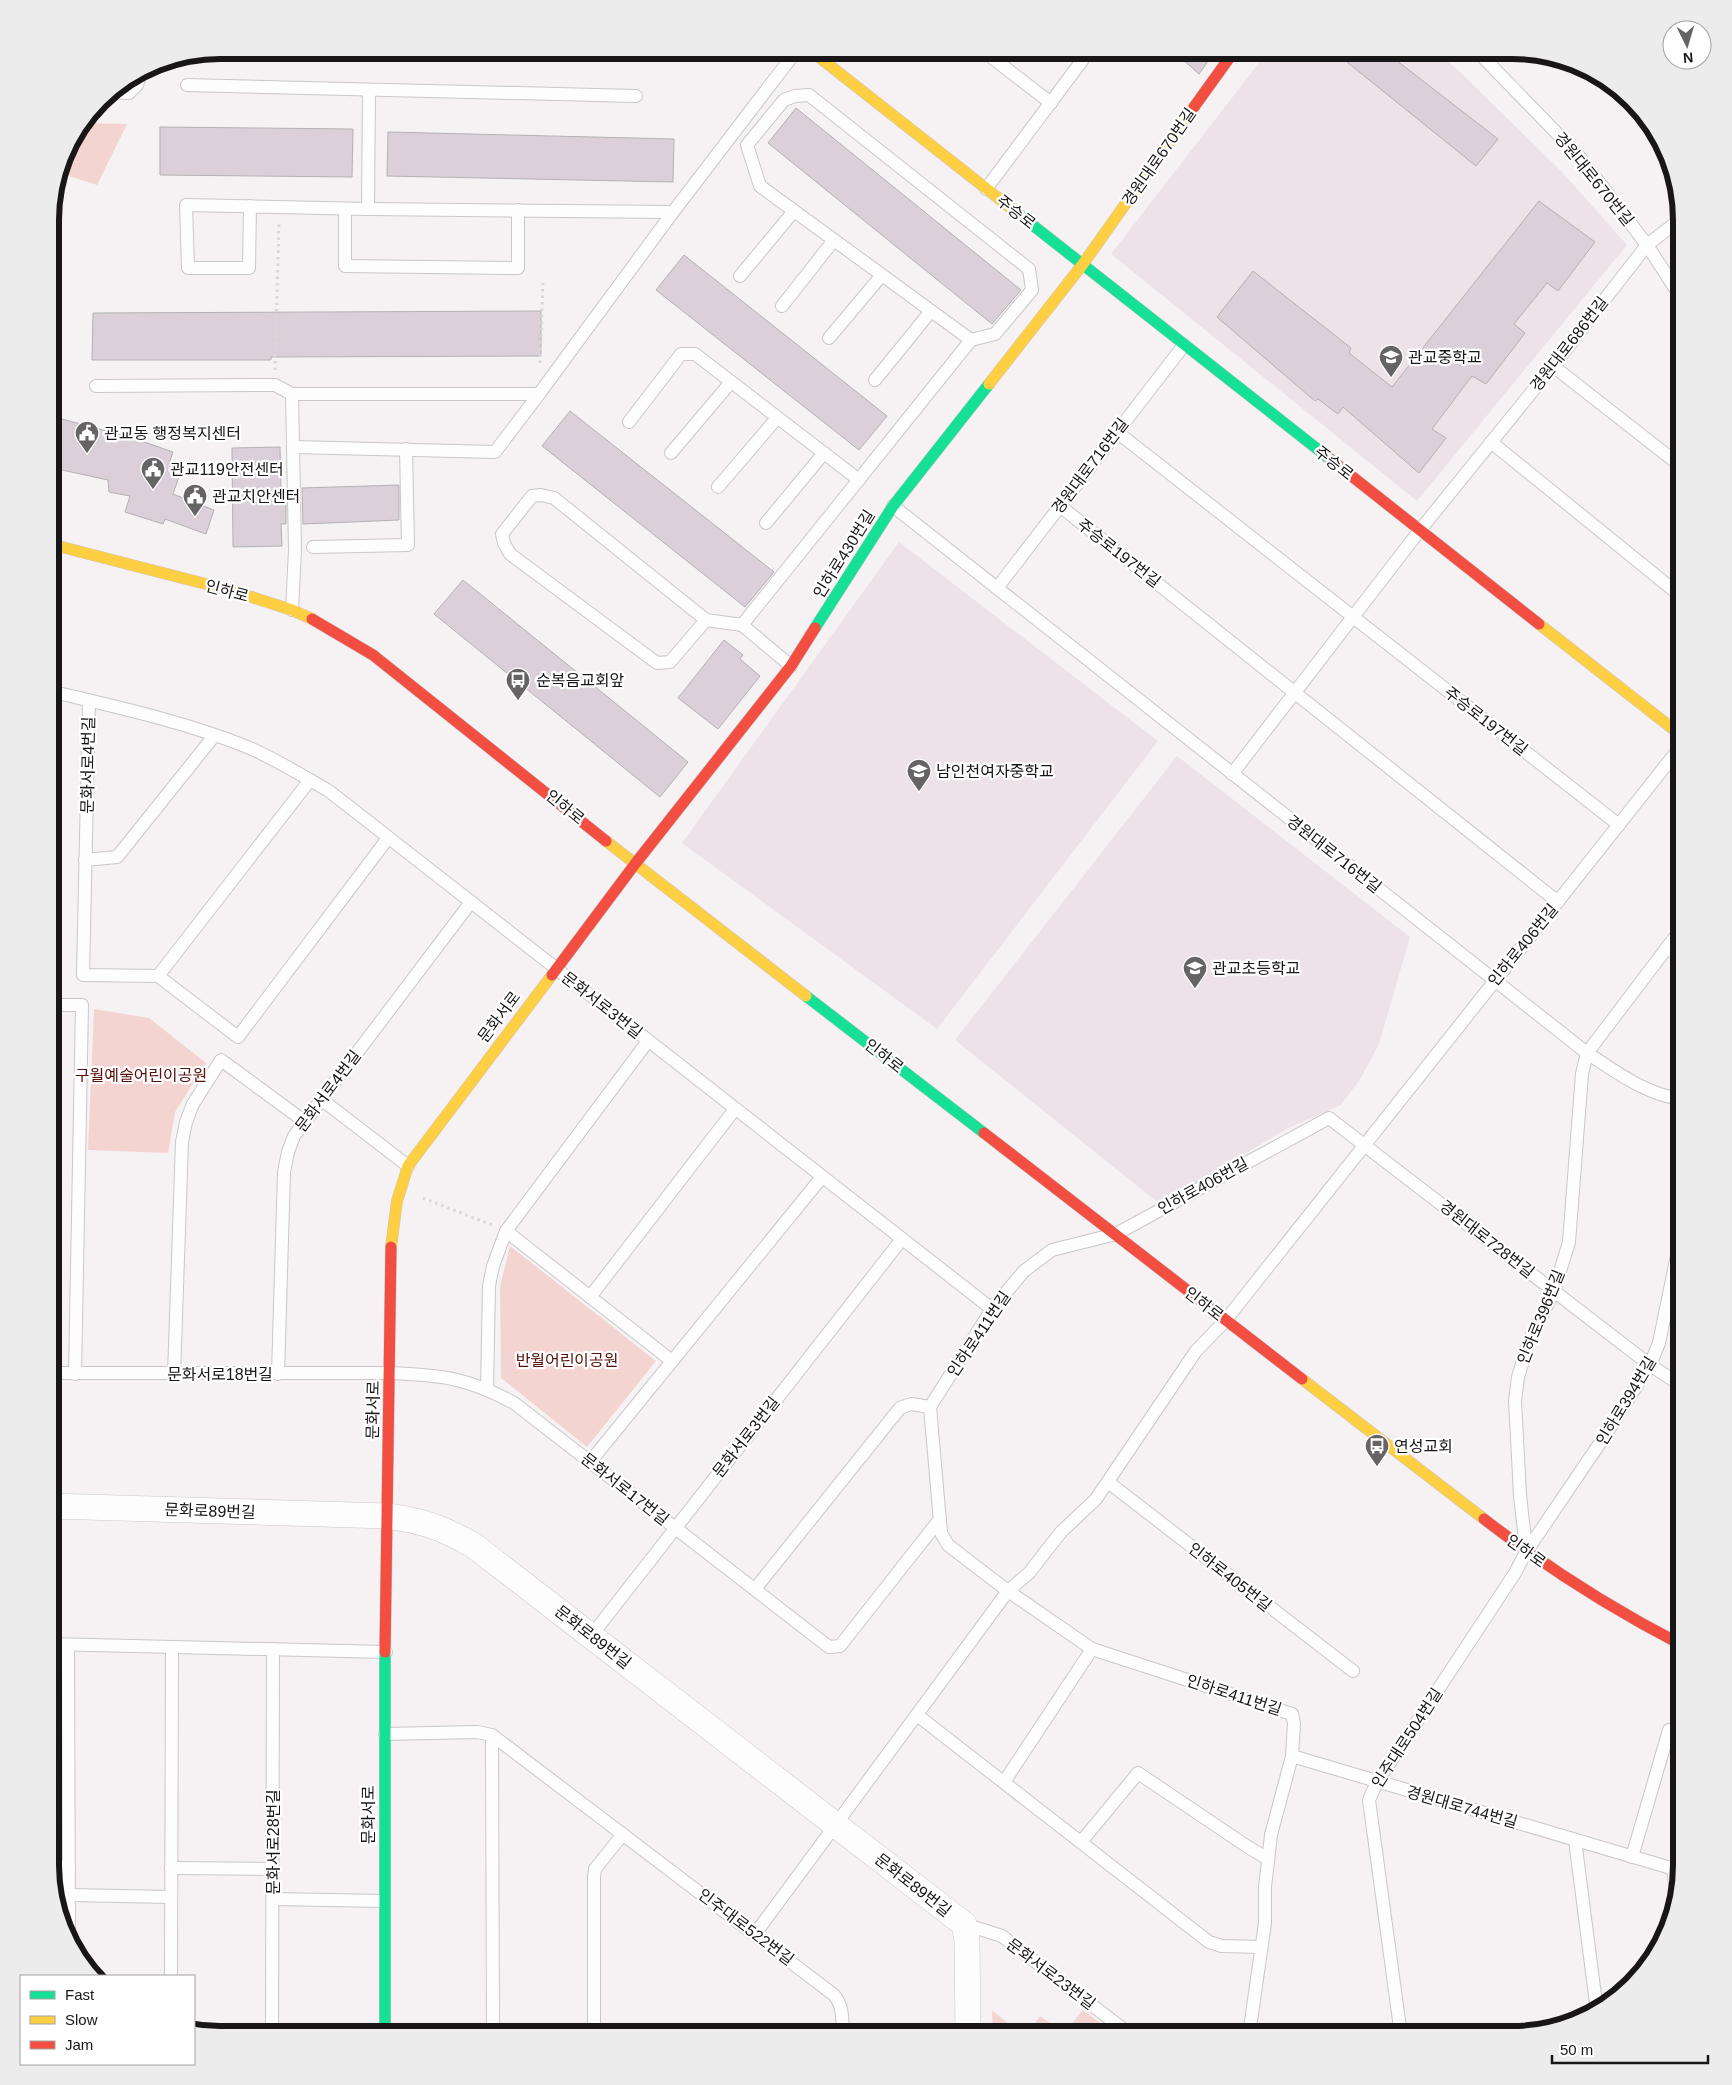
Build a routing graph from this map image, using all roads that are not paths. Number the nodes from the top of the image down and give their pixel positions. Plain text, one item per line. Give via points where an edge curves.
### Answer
1 (790, 59) edge
2 (821, 59) edge
3 (993, 59) edge
4 (1083, 59) edge
5 (1228, 59) edge
6 (1485, 59) edge
7 (138, 80) edge
8 (187, 86) dead end
9 (369, 90) junction
10 (121, 93) edge
11 (636, 96) dead end
12 (1050, 104) junction
13 (986, 189) junction
14 (250, 206) junction
15 (345, 209) junction
16 (368, 209) junction
17 (518, 210) junction
18 (794, 211) junction
19 (674, 212) junction
20 (1673, 225) edge
21 (834, 240) junction
22 (1647, 245) junction
23 (1083, 264) junction
24 (882, 275) junction
25 (740, 276) dead end
26 (1673, 285) edge
27 (782, 306) dead end
28 (931, 311) junction
29 (829, 338) dead end
30 (971, 340) junction
31 (1184, 345) junction
32 (1553, 366) junction
33 (875, 380) dead end
34 (731, 382) junction
35 (96, 386) dead end
36 (292, 394) junction
37 (539, 394) junction
38 (777, 418) junction
39 (629, 422) dead end
40 (1117, 432) junction
41 (1491, 442) junction
42 (293, 447) junction
43 (406, 449) junction
44 (671, 453) dead end
45 (824, 453) junction
46 (1673, 460) edge
47 (859, 480) junction
48 (718, 487) dead end
49 (893, 506) junction
50 (1060, 506) junction
51 (766, 523) dead end
52 (1420, 530) junction
53 (59, 546) edge
54 (312, 547) dead end
55 (997, 588) junction
56 (1673, 590) edge
57 (292, 610) junction
58 (1353, 617) junction
59 (706, 620) junction
60 (742, 626) junction
61 (791, 666) junction
62 (59, 693) edge
63 (1295, 693) junction
64 (89, 701) junction
65 (1673, 729) edge
66 (214, 736) junction
67 (1673, 757) edge
68 (1232, 774) junction
69 (310, 780) junction
70 (1619, 825) junction
71 (388, 838) junction
72 (86, 860) junction
73 (635, 864) junction
74 (471, 902) junction
75 (1558, 902) junction
76 (1673, 939) edge
77 (1667, 947) junction
78 (1673, 952) edge
79 (556, 969) junction
80 (158, 976) junction
81 (1495, 981) junction
82 (59, 1005) edge
83 (648, 1041) junction
84 (1587, 1053) junction
85 (1673, 1097) edge
86 (321, 1099) junction
87 (735, 1108) junction
88 (304, 1121) junction
89 (1364, 1145) junction
90 (408, 1166) junction
91 (822, 1177) junction
92 (506, 1231) junction
93 (1116, 1234) junction
94 (902, 1239) junction
95 (1673, 1275) edge
96 (1554, 1292) junction
97 (590, 1297) junction
98 (992, 1309) junction
99 (1226, 1321) junction
100 (672, 1361) junction
101 (1650, 1365) junction
102 (59, 1373) edge
103 (390, 1373) junction
104 (74, 1374) junction
105 (278, 1374) junction
106 (174, 1375) junction
107 (1673, 1380) edge
108 (487, 1389) junction
109 (930, 1407) junction
110 (590, 1462) junction
111 (1108, 1482) junction
112 (59, 1506) edge
113 (387, 1516) junction
114 (940, 1518) junction
115 (675, 1528) junction
116 (1526, 1552) junction
117 (755, 1590) junction
118 (1008, 1591) junction
119 (590, 1636) junction
120 (1673, 1640) edge
121 (59, 1644) edge
122 (68, 1645) junction
123 (172, 1647) junction
124 (1092, 1649) junction
125 (273, 1650) junction
126 (386, 1652) junction
127 (1353, 1671) dead end
128 (917, 1714) junction
129 (1669, 1730) road end
130 (385, 1734) junction
131 (492, 1735) junction
132 (1292, 1756) junction
133 (1004, 1782) junction
134 (1377, 1782) junction
135 (836, 1825) junction
136 (623, 1834) junction
137 (1576, 1840) junction
138 (1081, 1842) junction
139 (1632, 1857) junction
140 (1268, 1859) junction
141 (59, 1866) edge
142 (69, 1867) junction
143 (171, 1868) junction
144 (272, 1869) junction
145 (1673, 1869) edge
146 (69, 1896) junction
147 (171, 1897) junction
148 (273, 1899) junction
149 (384, 1901) junction
150 (69, 1922) edge
151 (964, 1924) junction
152 (755, 1934) junction
153 (1261, 1947) junction
154 (171, 1975) edge
155 (1596, 2002) edge
156 (272, 2026) edge
157 (385, 2026) edge
158 (494, 2026) edge
159 (594, 2026) edge
160 (842, 2026) edge
161 (968, 2026) edge
162 (1119, 2026) edge
163 (1249, 2026) edge
164 (1400, 2026) edge

1 - 19 lane
2 - 13 street, 주승로
3 - 12 lane
4 - 12 lane, 주승로
5 - 23 street, 경원대로670번길
6 - 22 lane, 경원대로670번길 via 1578,155
7 - 10 lane via 129,93
8 - 9 lane
9 - 11 lane
9 - 16 lane
12 - 13 lane, 주승로
13 - 23 street, 주승로
14 - 14 lane via 186,205 188,268 249,268
14 - 15 lane
15 - 16 lane
15 - 17 lane via 345,266 518,268
16 - 17 lane
17 - 19 lane
18 - 21 lane
18 - 25 lane
18 - 30 lane via 760,186 748,145 784,100 809,95 1029,269 1032,290 995,334
19 - 37 lane
20 - 22 lane, 경원대로686번길
21 - 24 lane
21 - 27 lane
22 - 26 lane
22 - 32 lane, 경원대로686번길
23 - 31 street, 주승로
23 - 49 street, 인하로430번길
24 - 28 lane
24 - 29 lane
28 - 30 lane
28 - 33 lane
30 - 47 lane
31 - 40 lane, 경원대로716번길
31 - 52 street, 주승로
32 - 41 lane, 경원대로686번길
32 - 46 lane
34 - 38 lane
34 - 39 lane via 694,354 682,354
34 - 44 lane
35 - 36 lane via 275,385
36 - 37 lane
36 - 42 lane
37 - 43 lane via 495,452
38 - 45 lane
38 - 48 lane
40 - 50 lane, 경원대로716번길
40 - 58 lane, 주승로197번길
41 - 52 lane, 경원대로686번길
41 - 56 lane
42 - 43 lane
42 - 57 lane via 295,550
43 - 54 lane via 408,545
45 - 47 lane
45 - 51 lane
47 - 60 lane
49 - 55 lane, 경원대로716번길
49 - 61 street, 인하로430번길
50 - 55 lane, 경원대로716번길
50 - 63 lane, 주승로197번길
52 - 58 lane
52 - 65 street, 주승로
53 - 57 street, 인하로
55 - 68 lane, 경원대로716번길
57 - 73 street, 인하로 via 373,654
58 - 63 lane
58 - 70 lane, 주승로197번길
59 - 59 lane via 670,662 657,663 510,554 502,534 532,496 554,498
59 - 60 lane
60 - 61 lane
61 - 73 street, 인하로430번길
62 - 64 lane, 문화서로4번길
63 - 68 lane
63 - 75 lane, 주승로197번길
64 - 66 lane, 문화서로4번길 via 174,722
64 - 72 lane, 문화서로4번길
66 - 69 lane, 문화서로4번길 via 245,747
66 - 72 lane via 117,857
67 - 70 lane, 인하로406번길
68 - 81 lane, 경원대로716번길
69 - 71 lane, 문화서로4번길 via 329,791
69 - 80 lane
70 - 75 lane, 인하로406번길
71 - 74 lane, 문화서로4번길
71 - 80 lane via 238,1037
72 - 80 lane, 문화서로4번길 via 83,975
73 - 79 street, 문화서로
73 - 93 street, 인하로
74 - 79 lane, 문화서로4번길
74 - 86 lane, 문화서로4번길
75 - 81 lane, 인하로406번길
76 - 77 lane
77 - 78 lane
77 - 84 lane
79 - 83 lane, 문화서로3번길
79 - 90 street, 문화서로
81 - 84 lane, 경원대로716번길
81 - 89 lane, 인하로406번길
82 - 104 lane via 82,1005
83 - 87 lane, 문화서로3번길
83 - 92 lane, 문화서로3번길
84 - 85 lane, 경원대로716번길 via 1626,1078
84 - 96 lane, 인하로396번길 via 1582,1074 1569,1242
86 - 88 lane, 문화서로4번길
86 - 90 lane
87 - 91 lane, 문화서로3번길
87 - 97 lane
88 - 105 lane, 문화서로4번길 via 294,1136 284,1172
88 - 106 lane via 221,1060 193,1104 182,1142
89 - 93 lane, 인하로406번길 via 1329,1118
89 - 96 lane, 경원대로728번길
89 - 99 lane, 인하로406번길
90 - 103 street, 문화서로 via 399,1189 393,1221
91 - 94 lane, 문화서로3번길
91 - 100 lane
92 - 97 lane
92 - 108 lane, 문화서로3번길 via 489,1286
93 - 98 lane, 인하로411번길 via 1052,1250 1024,1271
93 - 99 street, 인하로
94 - 98 lane, 문화서로3번길
94 - 115 lane, 문화서로3번길
95 - 101 lane, 인하로394번길 via 1659,1343
96 - 101 lane, 경원대로728번길
96 - 116 lane, 인하로396번길 via 1529,1341 1518,1377 1515,1401
97 - 100 lane
98 - 109 lane, 인하로411번길
99 - 111 lane via 1196,1351
99 - 116 street, 인하로
100 - 110 lane
101 - 107 lane, 경원대로728번길
101 - 116 lane, 인하로394번길
102 - 104 lane, 문화서로18번길
103 - 105 lane, 문화서로18번길
103 - 108 lane, 문화서로17번길 via 430,1375
103 - 113 street, 문화서로
104 - 106 lane, 문화서로18번길
105 - 106 lane, 문화서로18번길
108 - 110 lane, 문화서로17번길 via 514,1403
109 - 114 lane, 인하로411번길
109 - 117 lane via 911,1404 900,1408
110 - 115 lane, 문화서로17번길
111 - 118 lane via 1096,1499
111 - 127 lane, 인하로405번길
112 - 113 street, 문화로89번길
113 - 119 street, 문화로89번길 via 444,1529 473,1545
113 - 126 street, 문화서로
114 - 117 lane, 문화서로17번길 via 840,1646 829,1646
114 - 118 lane, 인하로411번길 via 942,1534 948,1545
115 - 117 lane, 문화서로17번길
115 - 119 lane, 문화서로3번길
116 - 120 street, 인하로 via 1585,1592
116 - 134 lane, 인주대로504번길
118 - 124 lane, 인하로411번길
118 - 128 lane
119 - 135 street, 문화로89번길
121 - 122 lane
122 - 123 lane
122 - 142 lane
123 - 125 lane
123 - 143 lane
124 - 132 lane, 인하로411번길 via 1292,1714
124 - 133 lane
125 - 126 lane
125 - 144 lane, 문화서로28번길
126 - 130 street, 문화서로
128 - 133 lane
128 - 135 lane
129 - 139 lane
130 - 131 lane via 477,1732
130 - 149 street, 문화서로
131 - 136 lane, 인주대로522번길
131 - 158 lane
132 - 134 lane, 경원대로744번길
132 - 140 lane, 인하로411번길 via 1271,1835
133 - 138 lane
134 - 137 lane, 경원대로744번길
134 - 164 lane, 인주대로504번길 via 1369,1800
135 - 151 street, 문화로89번길
135 - 152 lane
136 - 152 lane, 인주대로522번길
136 - 159 lane via 595,1869
137 - 139 lane, 경원대로744번길
137 - 155 lane
138 - 140 lane via 1138,1773
138 - 153 lane via 1209,1942 1222,1946
139 - 145 lane, 경원대로744번길
140 - 153 lane, 인하로411번길
141 - 142 lane
142 - 146 lane
143 - 144 lane
143 - 147 lane
144 - 148 lane, 문화서로28번길
146 - 147 lane
146 - 150 lane
147 - 154 lane
148 - 149 lane
148 - 156 lane, 문화서로28번길
149 - 157 street, 문화서로
151 - 161 street, 문화로89번길
151 - 162 lane, 문화서로23번길 via 1002,1936
152 - 160 lane, 인주대로522번길 via 834,1995 842,2009
153 - 163 lane, 인하로411번길

